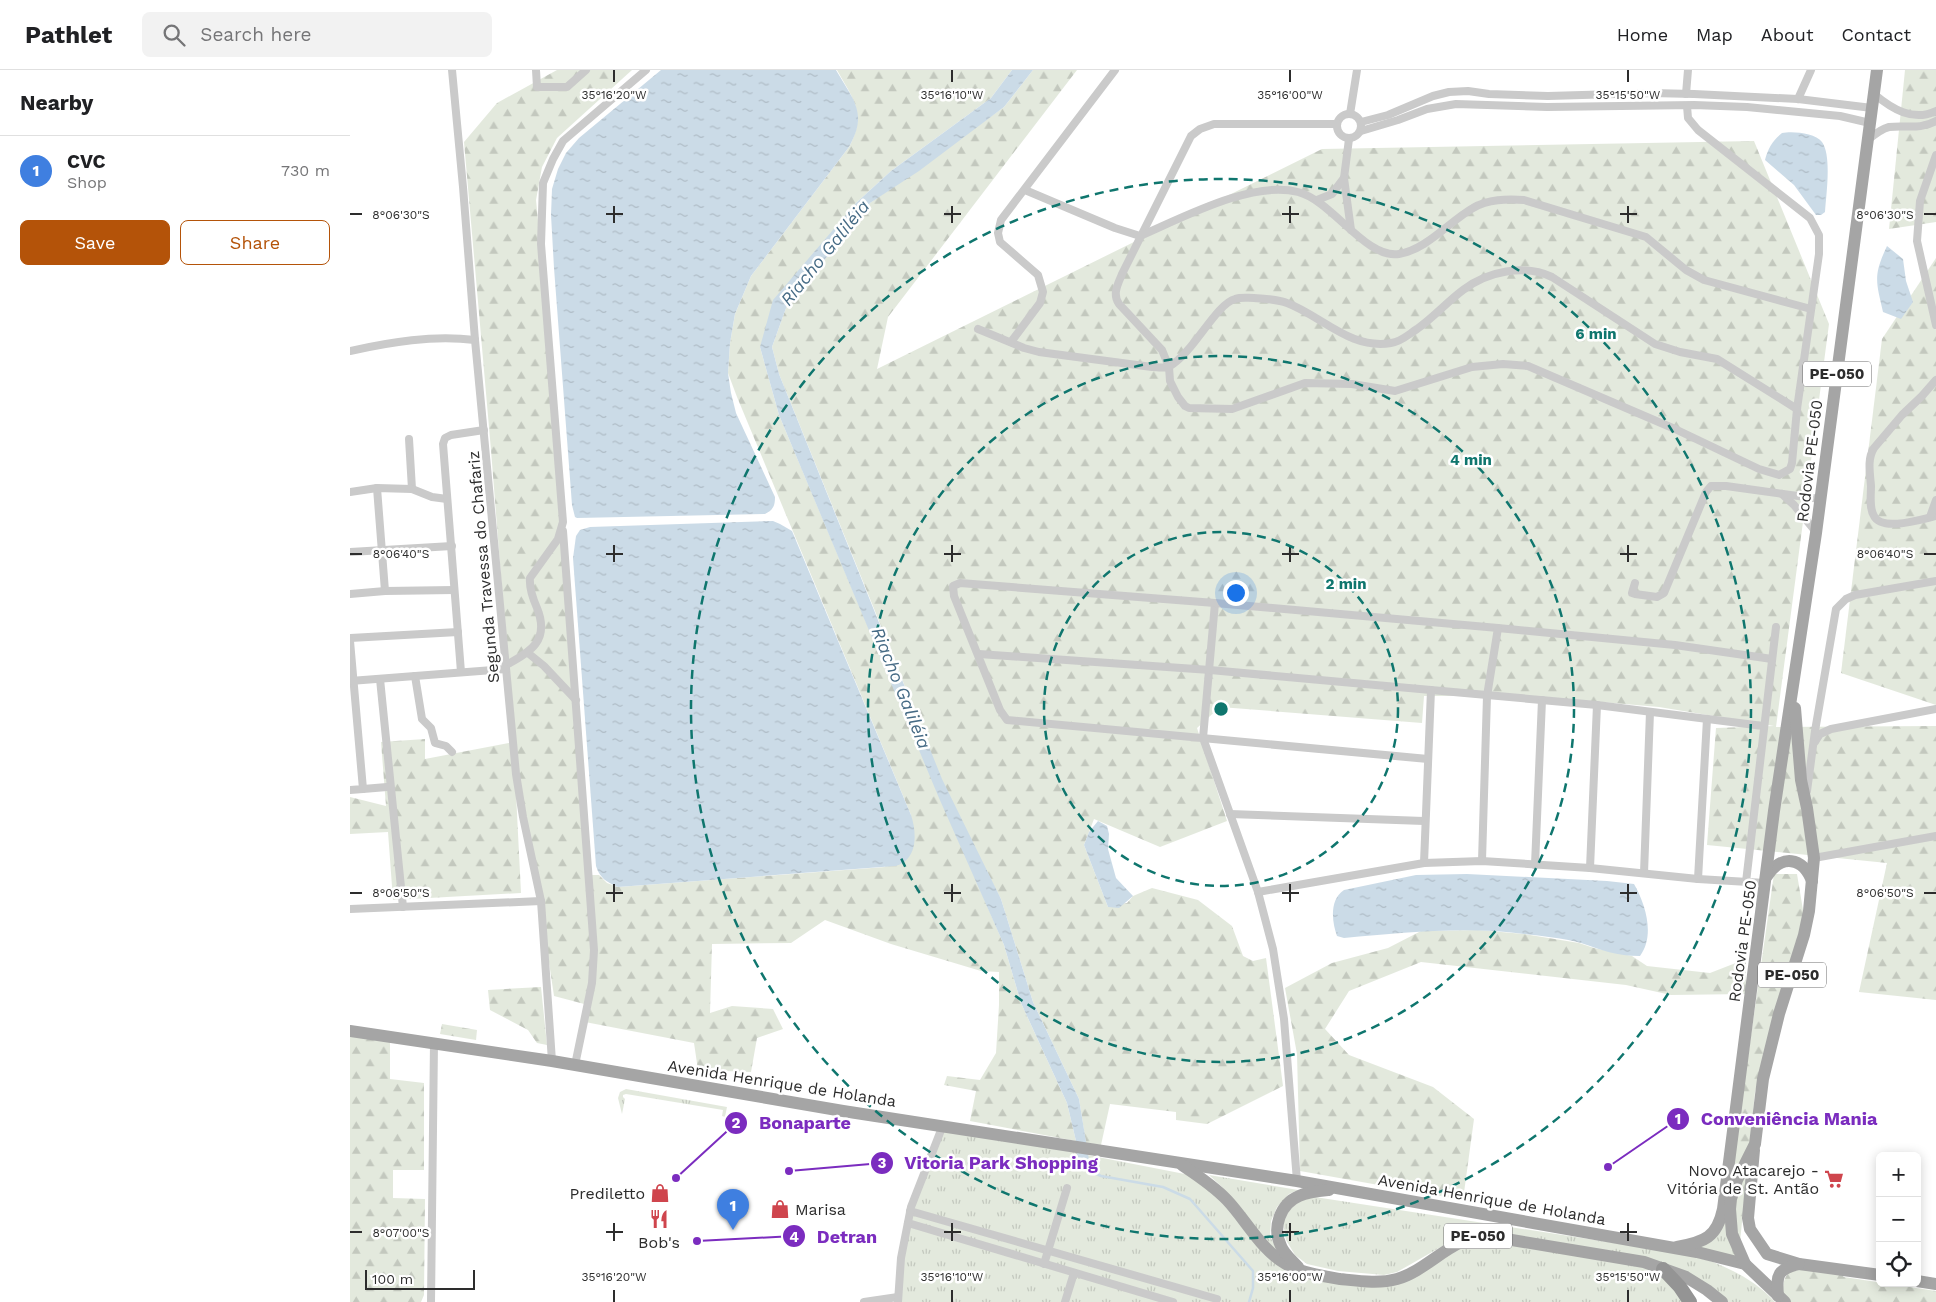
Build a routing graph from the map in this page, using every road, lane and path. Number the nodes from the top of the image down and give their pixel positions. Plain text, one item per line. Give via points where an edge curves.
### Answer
1 (452, 70) edge
2 (536, 70) edge
3 (586, 70) edge
4 (646, 70) edge
5 (1115, 70) edge
6 (1357, 70) edge
7 (1688, 70) edge
8 (1811, 70) edge
9 (1877, 70) edge
10 (1686, 93) junction
11 (1874, 94) junction
12 (1798, 99) junction
13 (1810, 100) junction
14 (1841, 104) junction
15 (1687, 106) junction
16 (1872, 108) junction
17 (1936, 110) edge
18 (1808, 112) junction
19 (1350, 114) junction
20 (1906, 114) junction
21 (1840, 116) junction
22 (1936, 122) edge
23 (1870, 123) junction
24 (1337, 124) junction
25 (1361, 127) junction
26 (1903, 127) junction
27 (1349, 139) junction
28 (1869, 139) junction
29 (1936, 155) edge
30 (1344, 178) junction
31 (1025, 190) junction
32 (1317, 200) junction
33 (1351, 230) junction
34 (1140, 236) junction
35 (1811, 309) junction
36 (1936, 325) edge
37 (978, 329) dead end
38 (475, 340) junction
39 (1011, 342) junction
40 (350, 351) edge
41 (1169, 367) junction
42 (1936, 380) edge
43 (1797, 409) junction
44 (484, 430) junction
45 (409, 439) dead end
46 (377, 488) junction
47 (412, 489) junction
48 (350, 492) edge
49 (1782, 494) junction
50 (447, 499) junction
51 (1820, 499) junction
52 (1936, 500) edge
53 (1933, 516) edge
54 (563, 522) junction
55 (1816, 533) junction
56 (452, 546) junction
57 (381, 549) junction
58 (350, 552) edge
59 (1936, 581) edge
60 (1635, 583) dead end
61 (454, 590) junction
62 (385, 591) junction
63 (350, 594) edge
64 (1215, 603) junction
65 (1498, 628) junction
66 (1776, 628) dead end
67 (458, 632) junction
68 (350, 640) edge
69 (528, 653) junction
70 (979, 654) junction
71 (1772, 659) junction
72 (506, 667) junction
73 (1210, 670) junction
74 (461, 672) junction
75 (415, 676) junction
76 (1794, 677) junction
77 (380, 679) junction
78 (352, 681) edge
79 (1431, 690) junction
80 (1487, 696) junction
81 (576, 700) junction
82 (1542, 700) junction
83 (1597, 705) junction
84 (1936, 709) edge
85 (1650, 712) junction
86 (1707, 719) junction
87 (1763, 726) junction
88 (354, 738) edge
89 (1203, 738) junction
90 (1812, 746) junction
91 (452, 752) dead end
92 (1428, 759) junction
93 (387, 787) dead end
94 (363, 789) junction
95 (350, 790) edge
96 (1806, 801) junction
97 (1230, 814) junction
98 (1424, 822) junction
99 (1936, 836) edge
100 (1814, 858) junction
101 (1482, 861) junction
102 (1424, 863) junction
103 (1535, 865) junction
104 (1590, 868) junction
105 (1644, 873) junction
106 (1698, 880) junction
107 (1766, 880) junction
108 (1812, 881) junction
109 (1746, 882) junction
110 (1258, 892) junction
111 (541, 901) junction
112 (403, 907) junction
113 (350, 910) edge
114 (350, 1031) edge
115 (434, 1042) junction
116 (552, 1061) junction
117 (575, 1065) junction
118 (943, 1125) junction
119 (1755, 1144) junction
120 (1179, 1163) junction
121 (1297, 1181) junction
122 (1067, 1188) dead end
123 (1341, 1189) junction
124 (910, 1211) junction
125 (908, 1224) junction
126 (983, 1232) junction
127 (981, 1245) junction
128 (1673, 1248) junction
129 (1048, 1251) junction
130 (1044, 1264) junction
131 (1745, 1264) junction
132 (1799, 1264) junction
133 (1663, 1269) junction
134 (1301, 1270) junction
135 (1074, 1273) junction
136 (1876, 1274) edge
137 (1921, 1282) edge
138 (1936, 1284) edge
139 (1147, 1298) edge
140 (898, 1299) edge
141 (1782, 1299) edge
142 (1217, 1300) dead end
143 (431, 1302) edge
144 (864, 1302) edge
145 (1065, 1302) edge
146 (1173, 1302) edge
147 (1690, 1302) edge
148 (1722, 1302) edge

1 - 38 street, Segunda Travessa do Chafariz
2 - 3 street via 537,87 568,87
4 - 54 street via 564,141 543,183 541,244
5 - 31 street
6 - 19 street
7 - 10 street
8 - 12 street
9 - 11 main road, Rodovia PE-050 / PE-050
10 - 12 street
10 - 15 street
10 - 15 street
10 - 25 street via 1548,96 1449,92
11 - 16 main road, Rodovia PE-050 / PE-050
11 - 20 street
12 - 13 street
13 - 14 street
13 - 18 street
14 - 16 street
14 - 21 street
15 - 18 street
15 - 25 street via 1547,108 1456,104
15 - 35 street via 1688,118 1698,130 1800,208 1814,224 1819,235 1819,254
16 - 23 main road, Rodovia PE-050 / PE-050
17 - 20 street via 1921,116
18 - 21 street
19 - 24 street via 1343,115
19 - 25 street via 1357,116
20 - 26 street
21 - 23 street
22 - 26 street via 1920,128
23 - 28 main road, Rodovia PE-050 / PE-050
24 - 27 street via 1339,134
24 - 34 street via 1214,124 1200,129 1191,136
25 - 27 street via 1356,137
26 - 28 street via 1880,130
27 - 30 street
28 - 51 main road, Rodovia PE-050 / PE-050
29 - 36 street via 1920,201 1917,241
30 - 32 street via 1332,194
30 - 33 street
31 - 34 street
31 - 39 street via 1007,209 998,233 1000,242 1038,275 1043,292 1040,303
32 - 33 street
32 - 34 street via 1300,192 1285,190 1253,193 1205,208
33 - 35 street via 1377,249 1400,254 1430,239 1473,208 1506,199 1524,200 1646,236 1686,270 1704,280
34 - 41 street via 1116,290 1116,300 1162,350
35 - 43 street
37 - 39 street
38 - 40 street via 429,338
38 - 44 street, Segunda Travessa do Chafariz
39 - 41 street via 1049,354 1152,368
41 - 43 street via 1188,351 1232,299 1259,298 1287,303 1346,336 1382,344 1400,340 1423,325 1475,282 1505,272 1530,270 1552,277 1655,344 1717,359
41 - 43 street via 1170,380 1185,406 1204,410 1232,409 1305,383 1352,384 1395,391 1472,367 1528,366 1779,475 1790,469 1792,463
42 - 53 street via 1883,436 1871,452 1870,462 1872,510 1878,522 1893,524
44 - 50 street via 450,435 444,439
44 - 72 street, Segunda Travessa do Chafariz
45 - 47 street
46 - 47 street
46 - 48 street
46 - 57 street
47 - 50 street
49 - 51 street
49 - 55 street
49 - 60 street via 1720,485 1708,488 1664,593 1657,596 1635,594 1632,592
50 - 56 street
51 - 55 main road, Rodovia PE-050 / PE-050
52 - 53 street
54 - 69 street via 558,539 530,578 541,624 539,640
54 - 81 street
55 - 76 main road, Rodovia PE-050 / PE-050
56 - 57 street
56 - 61 street
57 - 58 street
57 - 62 street
59 - 90 street via 1855,595 1836,609
61 - 62 street
61 - 67 street
62 - 63 street
64 - 65 street
64 - 70 street via 956,584 952,588 954,596
64 - 73 street
65 - 71 street via 1675,645
65 - 80 street
66 - 71 street
67 - 68 street
67 - 74 street
68 - 78 street
69 - 72 street
69 - 81 street
70 - 73 street
70 - 89 street via 1000,710 1007,720
71 - 87 street
72 - 74 street
72 - 111 street, Segunda Travessa do Chafariz via 518,782
73 - 79 street
73 - 89 street
74 - 75 street
75 - 77 street
75 - 91 street via 423,722 431,728 434,741 448,746
76 - 96 main road, Rodovia PE-050 / PE-050 via 1797,743
76 - 107 main road, Rodovia PE-050 / PE-050
77 - 78 street
77 - 112 street
78 - 88 street
79 - 80 street
79 - 92 street
80 - 82 street
80 - 101 street
81 - 117 street via 594,950 592,983
82 - 83 street
82 - 103 street
83 - 85 street
83 - 104 street
84 - 90 street via 1831,729 1820,734
85 - 86 street
85 - 105 street
86 - 87 street
86 - 106 street
87 - 109 street
88 - 94 street
89 - 92 street
89 - 97 street
90 - 96 street
92 - 98 street
93 - 94 street
94 - 95 street
96 - 100 main road, Rodovia PE-050 / PE-050
97 - 98 street
97 - 110 street
98 - 102 street
99 - 100 street
100 - 108 main road, Rodovia PE-050 / PE-050
101 - 102 street
101 - 103 street
102 - 110 street
103 - 104 street
104 - 105 street
105 - 106 street
106 - 109 street
107 - 108 main road via 1772,867 1791,861 1801,864
107 - 109 street
107 - 128 main road, Rodovia PE-050 / PE-050 via 1720,1222 1715,1232
108 - 119 main road, Rodovia PE-050 / PE-050 via 1804,935 1763,1079
110 - 121 street via 1273,950 1284,1019
111 - 112 street
111 - 116 street, Segunda Travessa do Chafariz
112 - 113 street
114 - 115 main road, Avenida Henrique de Holanda
115 - 116 main road, Avenida Henrique de Holanda
115 - 143 street
116 - 117 main road, Avenida Henrique de Holanda
117 - 118 main road, Avenida Henrique de Holanda
118 - 120 main road, Avenida Henrique de Holanda
118 - 124 street
119 - 131 main road, Rodovia PE-050 / PE-050 via 1737,1180 1730,1210 1732,1234
119 - 132 main road via 1748,1205 1750,1229 1767,1254
120 - 121 main road, Avenida Henrique de Holanda
120 - 134 main road, Avenida Henrique de Holanda via 1225,1198 1275,1257
121 - 123 main road, Avenida Henrique de Holanda
122 - 129 street
123 - 128 main road, Avenida Henrique de Holanda / PE-050
123 - 134 main road via 1297,1197 1280,1214 1277,1232 1281,1247
124 - 125 street
124 - 126 street
125 - 127 street
125 - 140 street
126 - 127 street
126 - 129 street
127 - 130 street
128 - 131 main road, Avenida Henrique de Holanda / PE-050
129 - 130 street
129 - 142 street
130 - 135 street
131 - 141 main road, PE-050
132 - 136 main road
132 - 141 main road via 1781,1271 1777,1283
133 - 134 main road, Avenida Henrique de Holanda / PE-050 via 1625,1258 1478,1236 1405,1276 1384,1282 1356,1281
133 - 147 highway
133 - 148 main road, Avenida Henrique de Holanda / PE-050 via 1696,1282
135 - 139 street
135 - 145 street
137 - 138 main road
139 - 146 street
140 - 144 street

